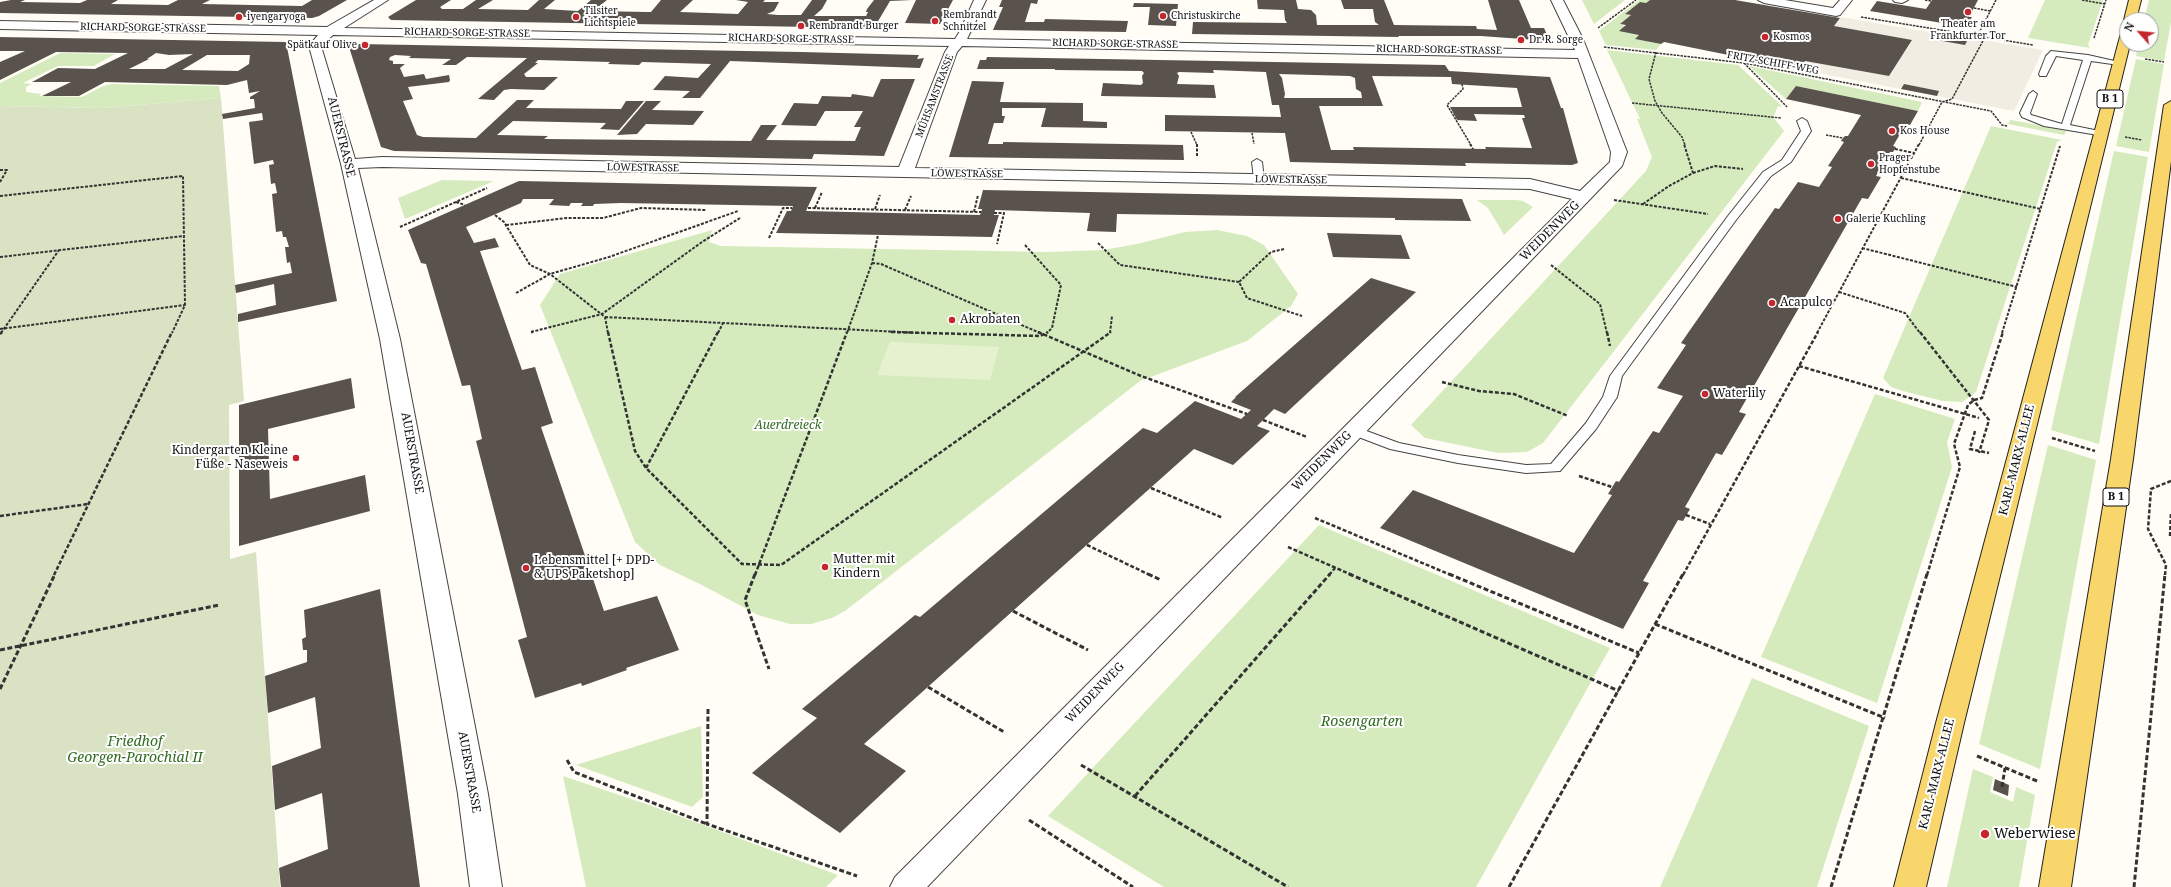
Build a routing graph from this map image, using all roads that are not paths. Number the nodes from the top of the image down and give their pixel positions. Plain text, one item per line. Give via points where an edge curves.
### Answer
1 (382, 0) edge
2 (980, 0) edge
3 (1557, 0) edge
4 (1764, 0) edge
5 (1846, 0) edge
6 (1899, 0) edge
7 (1902, 0) edge
8 (2136, 0) edge
9 (2132, 12) edge
10 (0, 24) edge
11 (330, 31) junction
12 (959, 42) junction
13 (2122, 52) edge
14 (1583, 54) junction
15 (2088, 57) junction
16 (2119, 63) junction
17 (2043, 74) dead end
18 (2033, 94) dead end
19 (2171, 105) edge
20 (1802, 121) road end
21 (2065, 127) junction
22 (2110, 135) junction
23 (1257, 162) dead end
24 (349, 164) junction
25 (905, 173) junction
26 (1259, 179) junction
27 (1584, 197) junction
28 (1353, 430) junction
29 (486, 887) edge
30 (906, 887) edge
31 (1910, 887) edge
32 (2055, 887) edge

1 - 11 street
2 - 12 street, MÜHSAMSTRASSE
3 - 14 street, WEIDENWEG
4 - 5 street via 1836,12
6 - 7 street
8 - 9 main road
10 - 11 street, RICHARD-SORGE-STRASSE
11 - 12 street, RICHARD-SORGE-STRASSE
11 - 24 street, AUERSTRASSE via 315,46
12 - 14 street, RICHARD-SORGE-STRASSE
12 - 25 street, MÜHSAMSTRASSE via 951,52
13 - 16 main road, KARL-MARX-ALLEE / B 1
14 - 27 street, WEIDENWEG via 1612,129 1618,152 1617,163
15 - 16 lane
15 - 17 lane via 2054,53 2050,56
15 - 21 lane
16 - 22 main road, KARL-MARX-ALLEE / B 1
18 - 21 lane via 2025,113 2027,118
19 - 32 main road, B 1 via 2122,459
20 - 28 lane via 1806,131 1786,162 1767,174 1732,218 1616,376 1610,397 1591,426 1555,468 1526,469 1458,459 1395,446
21 - 22 lane
22 - 31 main road, KARL-MARX-ALLEE / B 1 via 1948,730
23 - 26 lane
24 - 25 street, LÖWESTRASSE via 364,162
24 - 29 street, AUERSTRASSE via 408,429 473,794
25 - 26 street, LÖWESTRASSE
26 - 27 street, LÖWESTRASSE via 1530,184
27 - 28 street, WEIDENWEG
28 - 30 street, WEIDENWEG

